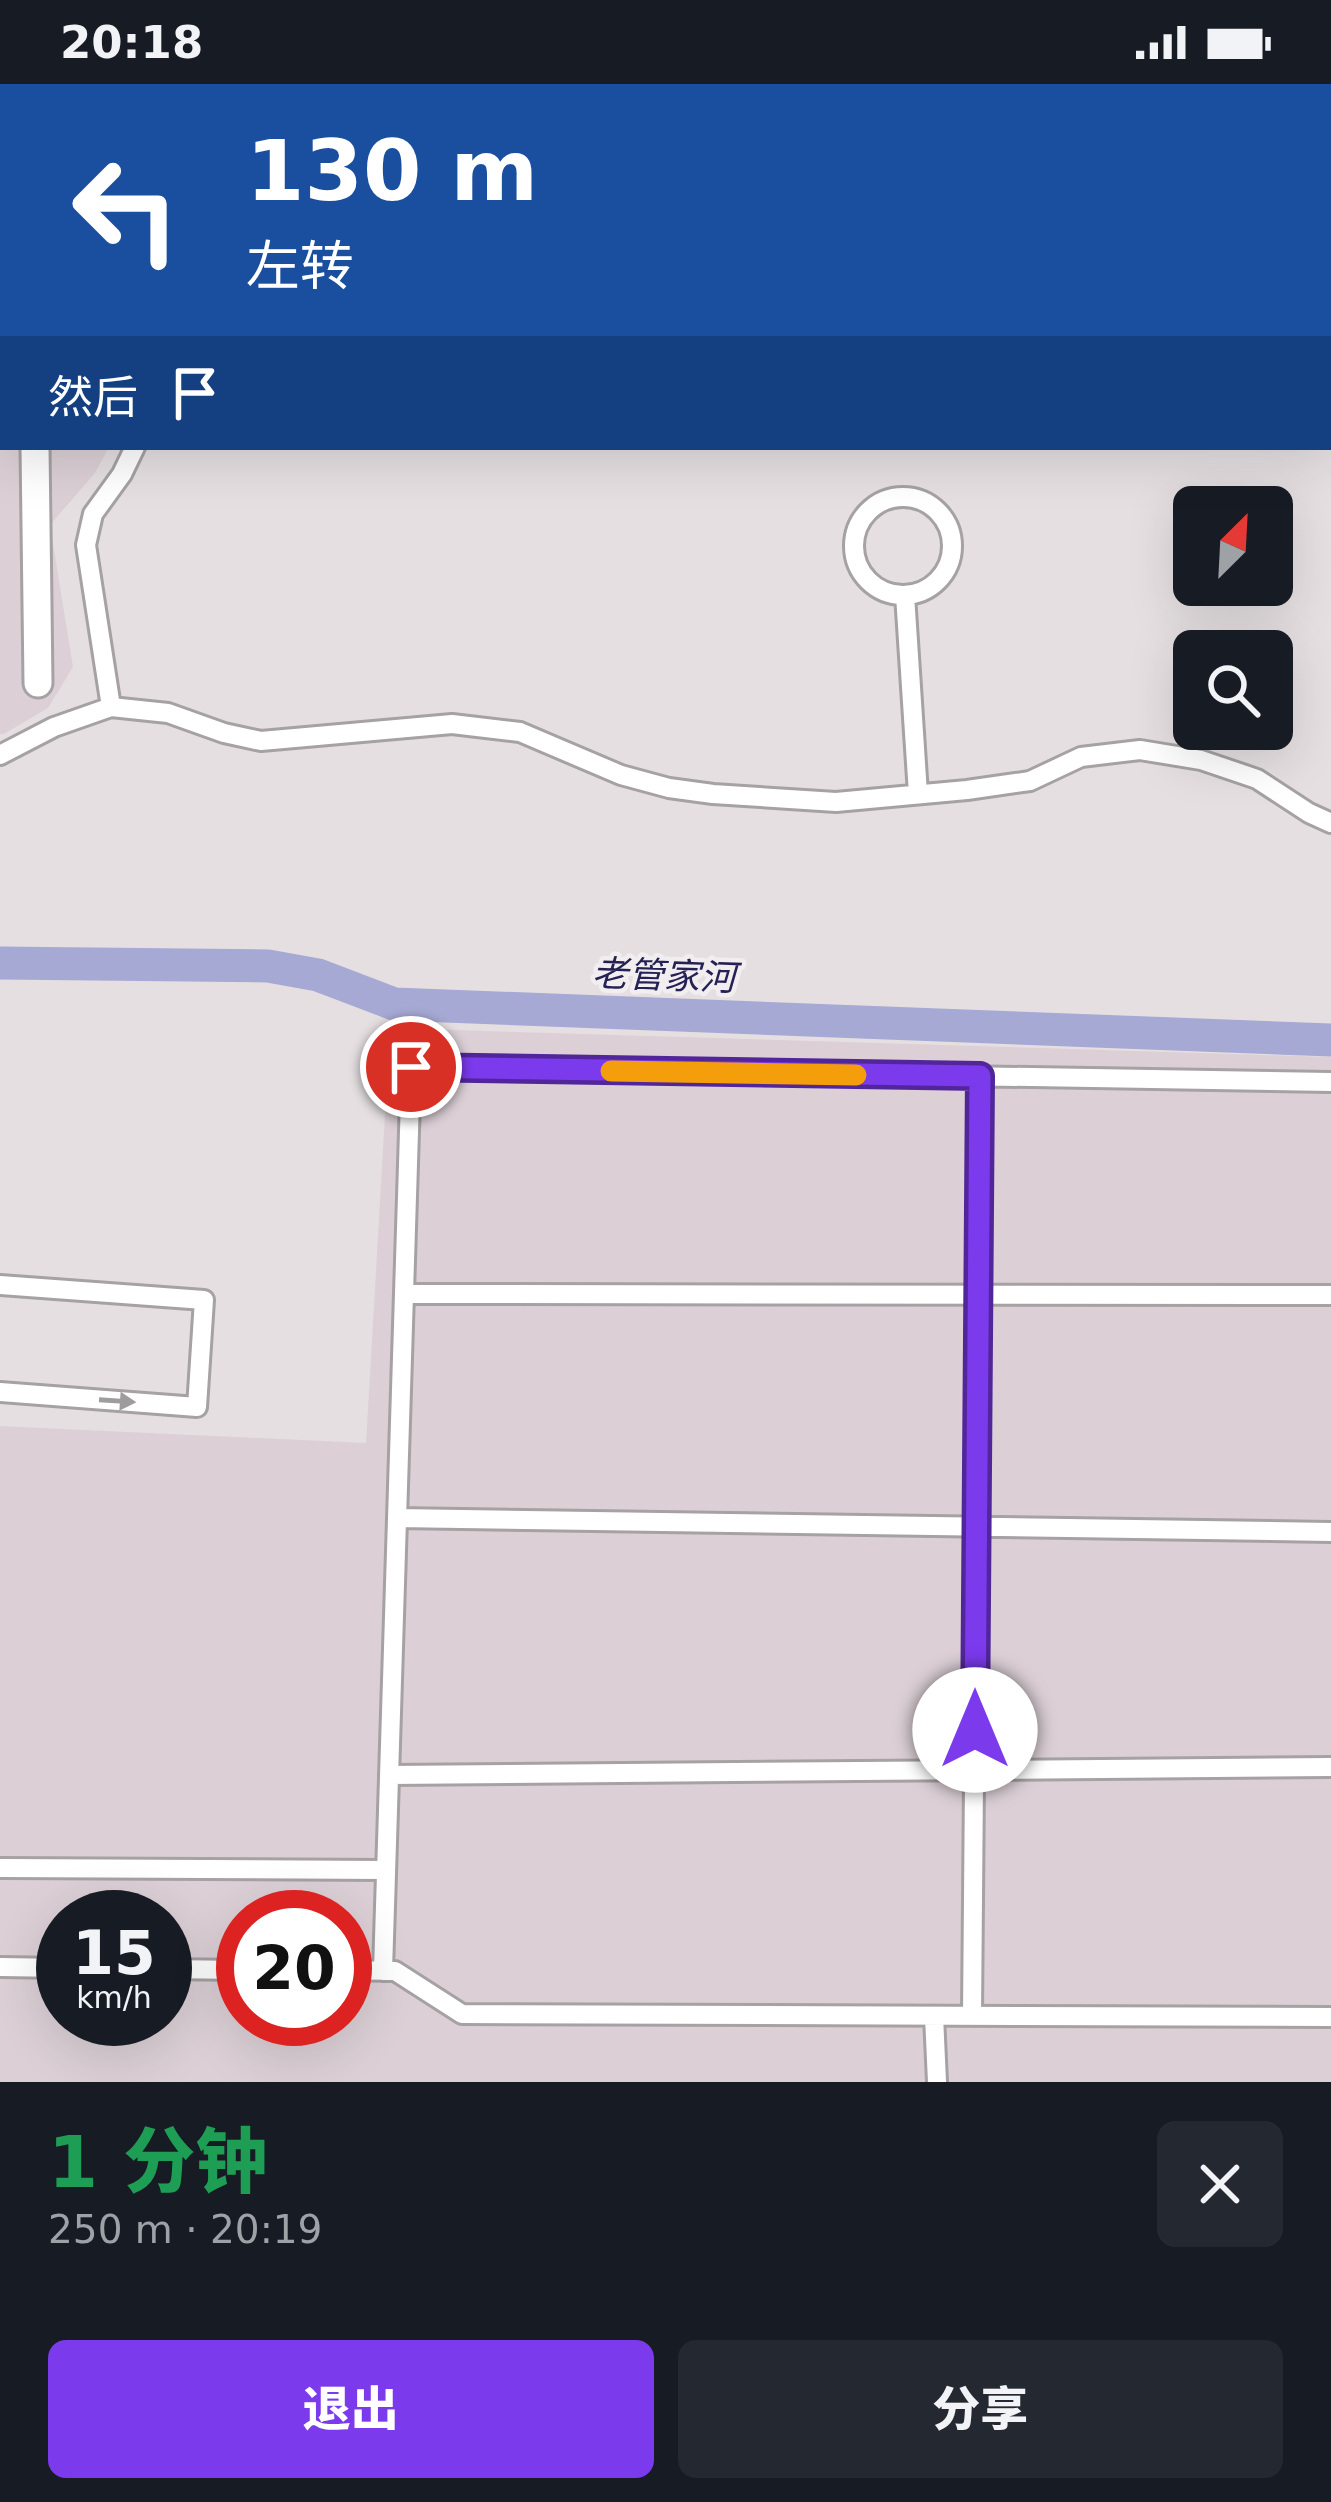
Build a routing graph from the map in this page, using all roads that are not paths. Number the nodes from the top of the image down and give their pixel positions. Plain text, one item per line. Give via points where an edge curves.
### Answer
1 (35, 450) edge
2 (134, 450) edge
3 (905, 595) junction
4 (38, 682) dead end
5 (111, 707) junction
6 (0, 755) edge
7 (918, 794) junction
8 (1331, 823) edge
9 (980, 1076) junction
10 (1331, 1082) edge
11 (0, 1285) edge
12 (404, 1294) junction
13 (979, 1294) junction
14 (1331, 1295) edge
15 (0, 1392) edge
16 (397, 1518) junction
17 (976, 1527) junction
18 (1331, 1532) edge
19 (1331, 1767) edge
20 (974, 1770) junction
21 (389, 1775) junction
22 (0, 1868) edge
23 (386, 1870) junction
24 (0, 1967) edge
25 (36, 1968) edge
26 (372, 1971) edge
27 (383, 1971) junction
28 (934, 2016) junction
29 (972, 2016) junction
30 (1331, 2017) edge
31 (937, 2082) edge

1 - 4 street
2 - 5 lane via 93,514 86,545
3 - 3 lane via 946,572 952,541 939,512 894,497 866,514 854,543 862,574
3 - 7 lane
5 - 6 lane
5 - 7 lane via 168,713 261,741 452,724 520,732 621,775 712,794 836,802
7 - 8 lane via 1030,781 1081,757 1140,751 1257,779
9 - 10 lane
9 - 12 lane via 411,1067
9 - 13 lane
15 -> 11 lane via 197,1407 204,1300
12 - 13 lane
12 - 16 lane
13 - 14 lane
13 - 17 lane
16 - 17 lane
16 - 21 lane
17 - 18 lane
17 - 20 lane
19 - 20 lane
20 - 21 lane
20 - 29 lane
21 - 23 lane
22 - 23 lane
23 - 27 lane
24 - 25 lane
26 - 27 lane
27 - 28 lane via 462,2014
28 - 29 lane
28 - 31 lane
29 - 30 lane

